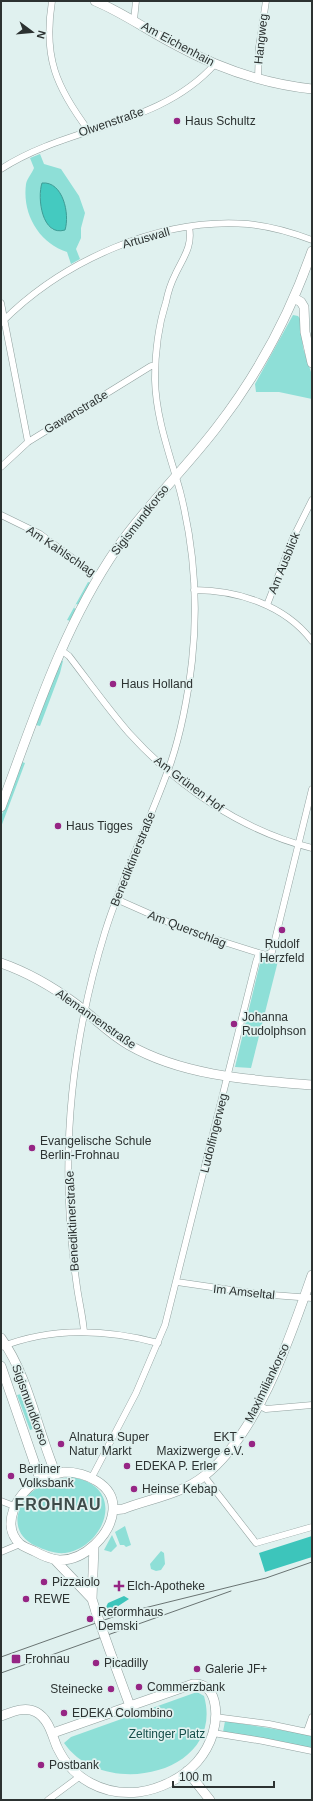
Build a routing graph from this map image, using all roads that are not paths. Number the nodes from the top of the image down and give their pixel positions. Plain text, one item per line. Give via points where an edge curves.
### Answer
1 (52, 1) edge
2 (95, 1) edge
3 (136, 1) edge
4 (266, 1) edge
5 (134, 20) junction
6 (215, 64) junction
7 (258, 78) junction
8 (312, 89) edge
9 (89, 131) junction
10 (1, 169) edge
11 (189, 227) junction
12 (312, 240) edge
13 (312, 251) edge
14 (310, 261) edge
15 (294, 298) junction
16 (1, 303) edge
17 (3, 321) edge
18 (312, 363) edge
19 (155, 366) junction
20 (28, 442) junction
21 (1, 467) edge
22 (175, 476) junction
23 (312, 500) edge
24 (1, 515) edge
25 (98, 577) junction
26 (194, 590) junction
27 (267, 605) junction
28 (312, 641) edge
29 (61, 650) junction
30 (168, 771) junction
31 (312, 789) edge
32 (1, 807) edge
33 (298, 844) junction
34 (312, 848) edge
35 (116, 899) junction
36 (259, 953) junction
37 (1, 963) edge
38 (85, 1011) junction
39 (228, 1076) junction
40 (312, 1085) edge
41 (312, 1275) edge
42 (177, 1282) junction
43 (308, 1298) edge
44 (84, 1332) junction
45 (158, 1343) junction
46 (3, 1344) edge
47 (1, 1366) edge
48 (258, 1405) junction
49 (312, 1405) edge
50 (56, 1474) junction
51 (204, 1476) junction
52 (92, 1478) junction
53 (40, 1479) junction
54 (1, 1501) edge
55 (14, 1506) junction
56 (113, 1510) junction
57 (312, 1527) edge
58 (20, 1544) junction
59 (94, 1546) junction
60 (1, 1552) edge
61 (54, 1559) junction
62 (92, 1599) junction
63 (130, 1706) junction
64 (1, 1716) edge
65 (215, 1717) junction
66 (312, 1717) edge
67 (310, 1732) edge
68 (52, 1733) junction
69 (213, 1733) junction
70 (312, 1751) edge
71 (188, 1771) junction
72 (79, 1777) junction
73 (125, 1796) edge
74 (48, 1800) edge
75 (210, 1800) edge

1 - 9 street via 48,31 55,75 68,103
2 - 5 street, Am Eichenhain
3 - 5 street
4 - 7 street, Hangweg via 259,47
5 - 6 street, Am Eichenhain via 174,45
6 - 7 street, Am Eichenhain
6 - 9 street, Olwenstraße via 197,82 167,100 118,122
7 - 8 street, Am Eichenhain
9 - 10 street, Olwenstraße via 35,151
11 - 12 street, Artuswall via 247,224 276,228
11 - 17 street, Artuswall via 139,238 88,259 48,283
11 - 19 street, Benediktinerstraße via 190,245 174,277 161,318
13 - 14 street, Sigismundkorso
14 - 15 street, Sigismundkorso
15 - 18 street via 304,307 305,332
15 - 22 street, Sigismundkorso via 269,348 247,384 217,427
16 - 17 street
17 - 20 street
19 - 20 street, Gawanstraße via 151,366
19 - 22 street, Benediktinerstraße via 161,426
20 - 21 street, Gawanstraße
22 - 25 street, Sigismundkorso via 136,522
22 - 26 street, Benediktinerstraße via 188,529
23 - 27 street, Am Ausblick via 293,538
24 - 25 street, Am Kahlschlag via 40,534
25 - 29 street, Sigismundkorso
26 - 27 street via 234,594
26 - 30 street, Benediktinerstraße via 194,643 187,696
27 - 28 street via 300,628
29 - 30 street, Am Grünen Hof via 69,656 129,733
29 - 32 street, Sigismundkorso
30 - 33 street, Am Grünen Hof via 226,812
30 - 35 street, Benediktinerstraße
31 - 33 street
33 - 34 street, Am Grünen Hof
33 - 36 street via 272,952 270,955
35 - 36 street, Am Querschlag via 186,930
35 - 38 street, Benediktinerstraße
36 - 39 street, Ludolfingerweg
37 - 38 street, Alemannenstraße via 43,983
38 - 39 street, Alemannenstraße via 117,1038 157,1059
38 - 44 street, Benediktinerstraße via 75,1068 69,1153 69,1202 74,1268
39 - 40 street, Alemannenstraße
39 - 42 street, Ludolfingerweg
41 - 43 street, Maximiliankorso
42 - 43 street, Im Amseltal
42 - 45 street, Ludolfingerweg
43 - 48 street, Maximiliankorso
44 - 45 street via 113,1333
44 - 46 street via 49,1334
45 - 52 street, Ludolfingerweg
46 - 50 street, Sigismundkorso via 20,1373
47 - 53 street, Sigismundkorso
48 - 49 street via 266,1409
48 - 51 street, Maximiliankorso via 228,1453
50 - 52 street via 73,1472
50 - 53 street
51 - 56 street, Maximiliankorso via 172,1492
51 - 57 street via 256,1543
52 - 56 street via 108,1491
53 - 55 street
54 - 55 street
55 - 58 street via 12,1529
56 - 59 street via 106,1528
58 - 60 street
58 - 61 street
59 - 61 street via 77,1556
59 - 62 street
61 - 62 street
62 - 63 street, bridge
63 - 65 street via 199,1683 211,1691
63 - 68 street
64 - 68 street via 23,1709 36,1712
65 - 67 street
65 - 69 street
66 - 67 street
68 - 72 street via 63,1758
69 - 70 street
69 - 71 street via 203,1753
71 - 73 street via 155,1788
71 - 75 street
72 - 73 street
72 - 74 street

